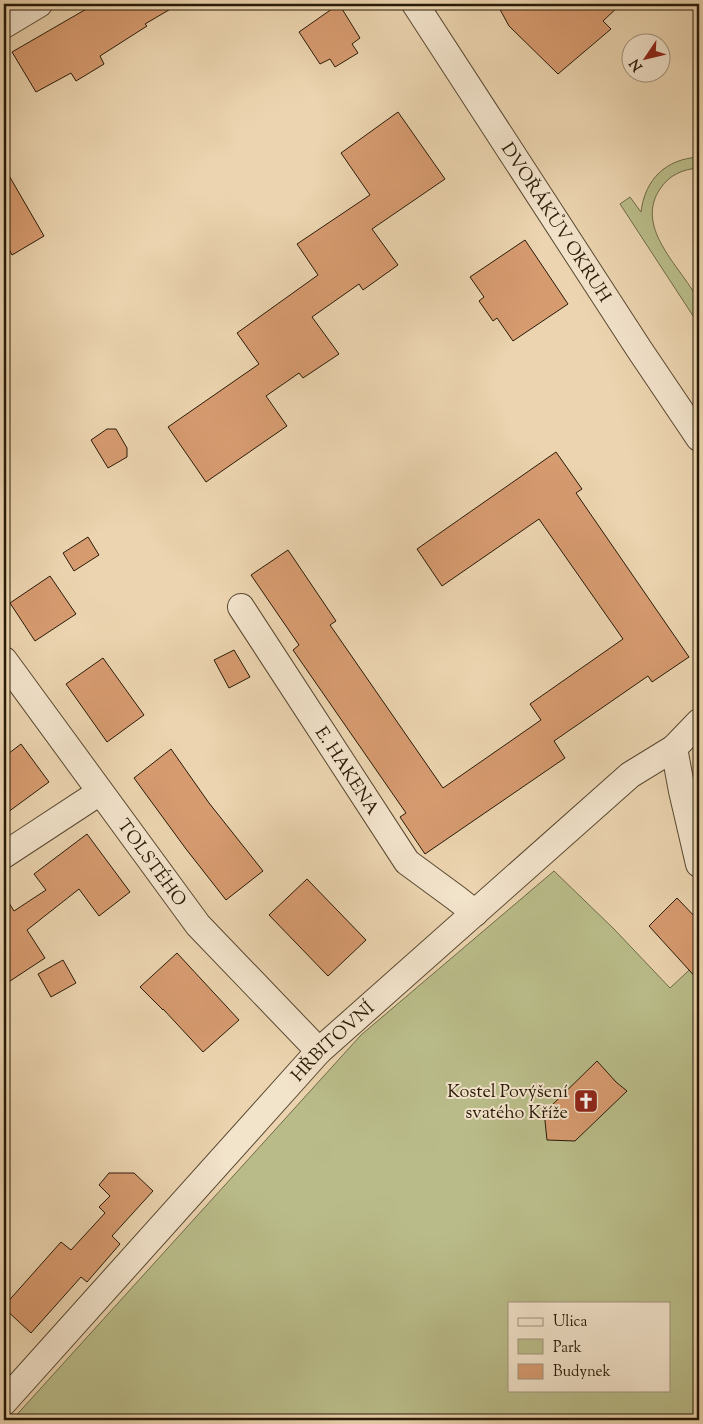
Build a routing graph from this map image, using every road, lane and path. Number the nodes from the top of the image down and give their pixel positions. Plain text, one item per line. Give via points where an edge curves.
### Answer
1 (39, 4) edge
2 (415, 4) edge
3 (4, 25) edge
4 (699, 438) edge
5 (241, 607) dead end
6 (4, 660) edge
7 (699, 722) edge
8 (674, 748) junction
9 (100, 792) junction
10 (4, 855) edge
11 (699, 864) edge
12 (475, 914) junction
13 (319, 1051) junction
14 (4, 1402) edge

1 - 3 street
2 - 4 street, DVOŘÁKŮV OKRUH
5 - 12 street, E. HAKENA via 407,862
6 - 9 street, TOLSTÉHO
7 - 8 street, HŘBITOVNÍ
8 - 11 street
8 - 12 street, HŘBITOVNÍ via 630,775
9 - 10 street
9 - 13 street, TOLSTÉHO via 198,925
12 - 13 street, HŘBITOVNÍ
13 - 14 street, HŘBITOVNÍ

